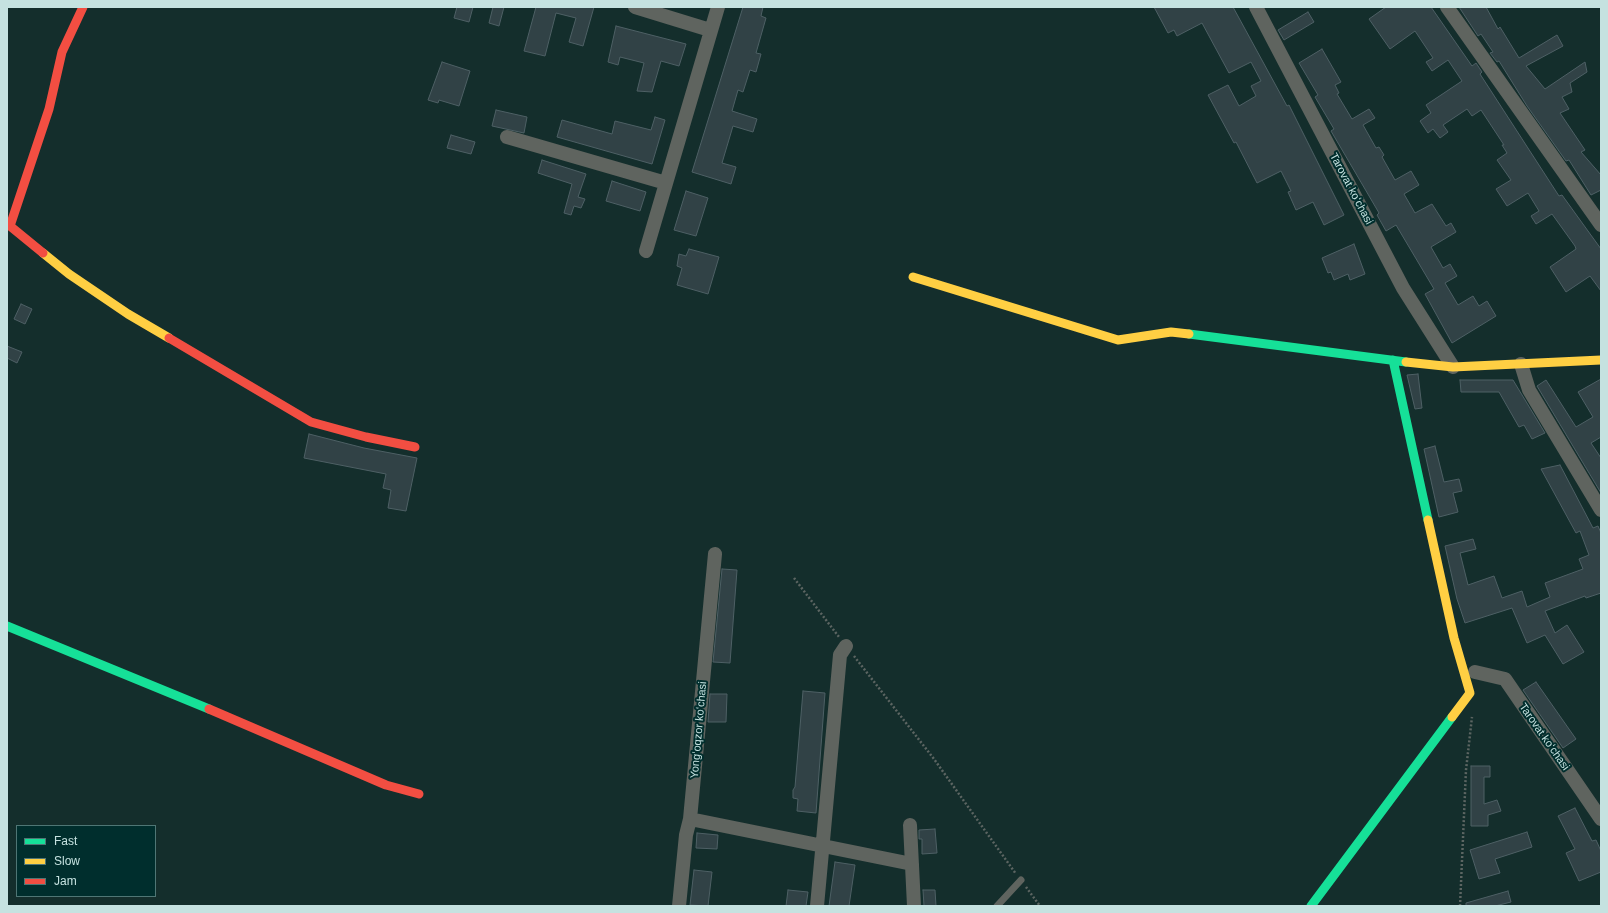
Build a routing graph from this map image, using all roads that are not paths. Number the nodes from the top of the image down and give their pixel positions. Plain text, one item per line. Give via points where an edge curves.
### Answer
1 (83, 7) edge
2 (635, 7) edge
3 (718, 7) edge
4 (1256, 7) edge
5 (1447, 7) edge
6 (710, 30) junction
7 (507, 137) dead end
8 (666, 183) junction
9 (8, 225) edge
10 (1601, 226) edge
11 (646, 251) dead end
12 (913, 277) dead end
13 (1393, 360) junction
14 (1601, 360) edge
15 (1521, 364) junction
16 (1454, 367) junction
17 (416, 447) dead end
18 (1601, 510) edge
19 (715, 554) dead end
20 (7, 626) edge
21 (846, 646) road end
22 (1475, 672) dead end
23 (420, 794) dead end
24 (690, 819) junction
25 (1601, 819) edge
26 (910, 824) dead end
27 (824, 846) junction
28 (912, 864) junction
29 (1021, 880) road end
30 (679, 906) edge
31 (817, 906) edge
32 (914, 906) edge
33 (997, 906) edge
34 (1311, 906) edge

1 - 9 street via 62,52 49,109
2 - 6 street
3 - 6 street
4 - 16 street, Tarovat koʻchasi via 1404,288
5 - 10 street
6 - 8 street
7 - 8 street
8 - 11 street
9 - 17 street via 69,274 128,314 311,422
12 - 13 street via 1118,340 1171,332
13 - 16 street
13 - 34 street via 1454,638 1470,692
14 - 15 street
15 - 16 street
15 - 18 street via 1529,390
19 - 24 street, Yongʻoqzor koʻchasi
20 - 23 street via 386,785
21 - 27 street via 840,655
22 - 25 street, Tarovat koʻchasi via 1505,679
24 - 27 street
24 - 30 street, Yongʻoqzor koʻchasi
26 - 28 street
27 - 28 street
27 - 31 street
28 - 32 street
29 - 33 lane

